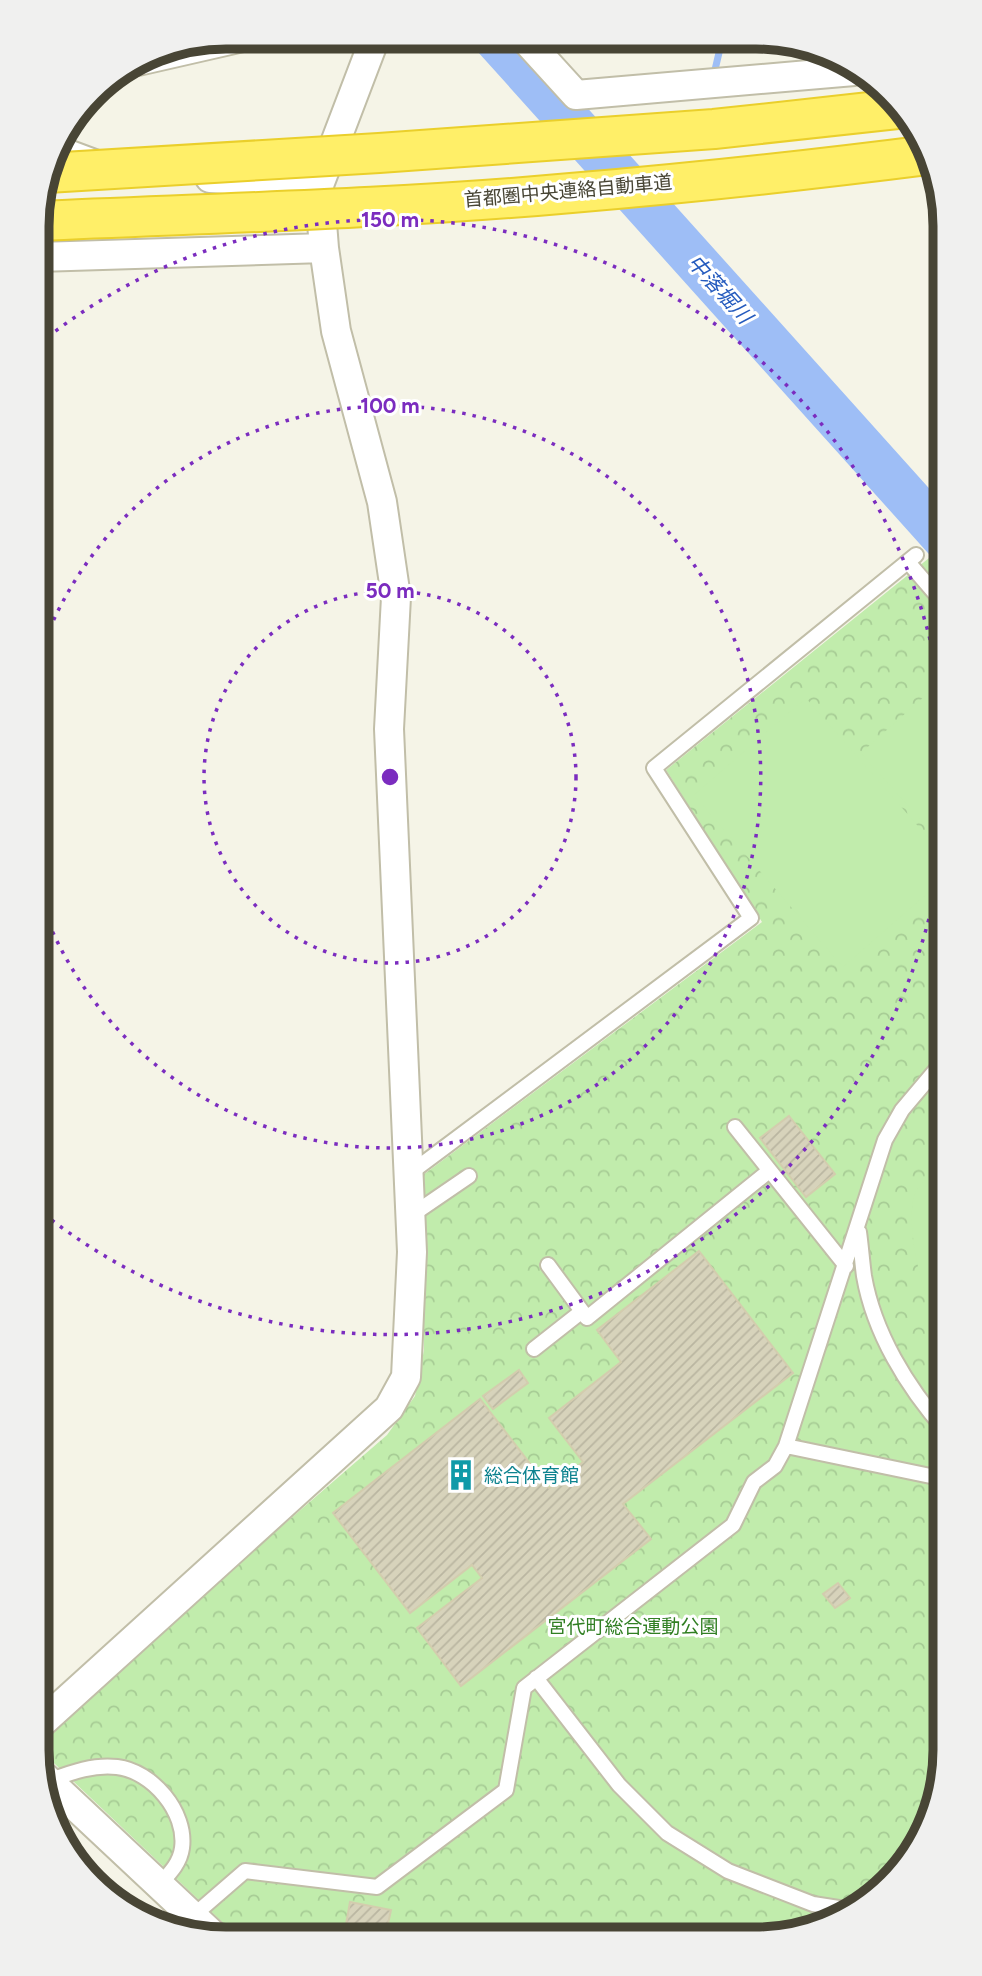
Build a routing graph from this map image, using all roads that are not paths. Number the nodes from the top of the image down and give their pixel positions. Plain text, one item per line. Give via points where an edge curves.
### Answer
1 (371, 49) edge
2 (534, 49) edge
3 (842, 72) edge
4 (889, 109) edge
5 (64, 154) edge
6 (919, 156) edge
7 (57, 172) edge
8 (319, 185) junction
9 (49, 220) edge
10 (324, 248) junction
11 (49, 257) edge
12 (933, 588) edge
13 (933, 1073) edge
14 (735, 1127) dead end
15 (769, 1171) junction
16 (408, 1175) junction
17 (469, 1176) dead end
18 (410, 1217) junction
19 (858, 1224) junction
20 (548, 1265) dead end
21 (846, 1266) junction
22 (581, 1312) junction
23 (534, 1349) dead end
24 (933, 1414) edge
25 (786, 1447) junction
26 (933, 1477) edge
27 (536, 1678) junction
28 (49, 1716) edge
29 (51, 1776) edge
30 (52, 1784) edge
31 (160, 1884) junction
32 (836, 1908) edge
33 (193, 1916) junction
34 (202, 1925) edge

1 - 8 street
2 - 3 street via 576,95
4 - 7 highway, bridge via 701,130
5 - 8 street via 118,172
6 - 9 highway, 首都圏中央連絡自動車道, bridge via 569,193
8 - 10 street
10 - 11 street
10 - 16 street via 336,331 382,502 396,597 389,729
12 - 16 lane via 912,559 654,768 751,918
13 - 19 lane via 902,1110 885,1140
14 - 15 lane
15 - 21 lane
15 - 22 lane via 587,1318
16 - 18 street
17 - 18 lane
18 - 28 street via 406,1377 389,1408
19 - 21 lane
19 - 24 lane via 864,1278 881,1331 901,1373
20 - 22 lane
21 - 25 lane
22 - 23 lane
25 - 26 lane
25 - 27 lane via 775,1466 754,1482 733,1525
27 - 32 lane via 619,1785 667,1833 728,1871 813,1904
27 - 33 lane via 523,1688 506,1790 377,1887 245,1871
29 - 31 lane via 117,1767 158,1786 172,1806 183,1846 178,1863
30 - 31 street
31 - 33 street
33 - 34 street

